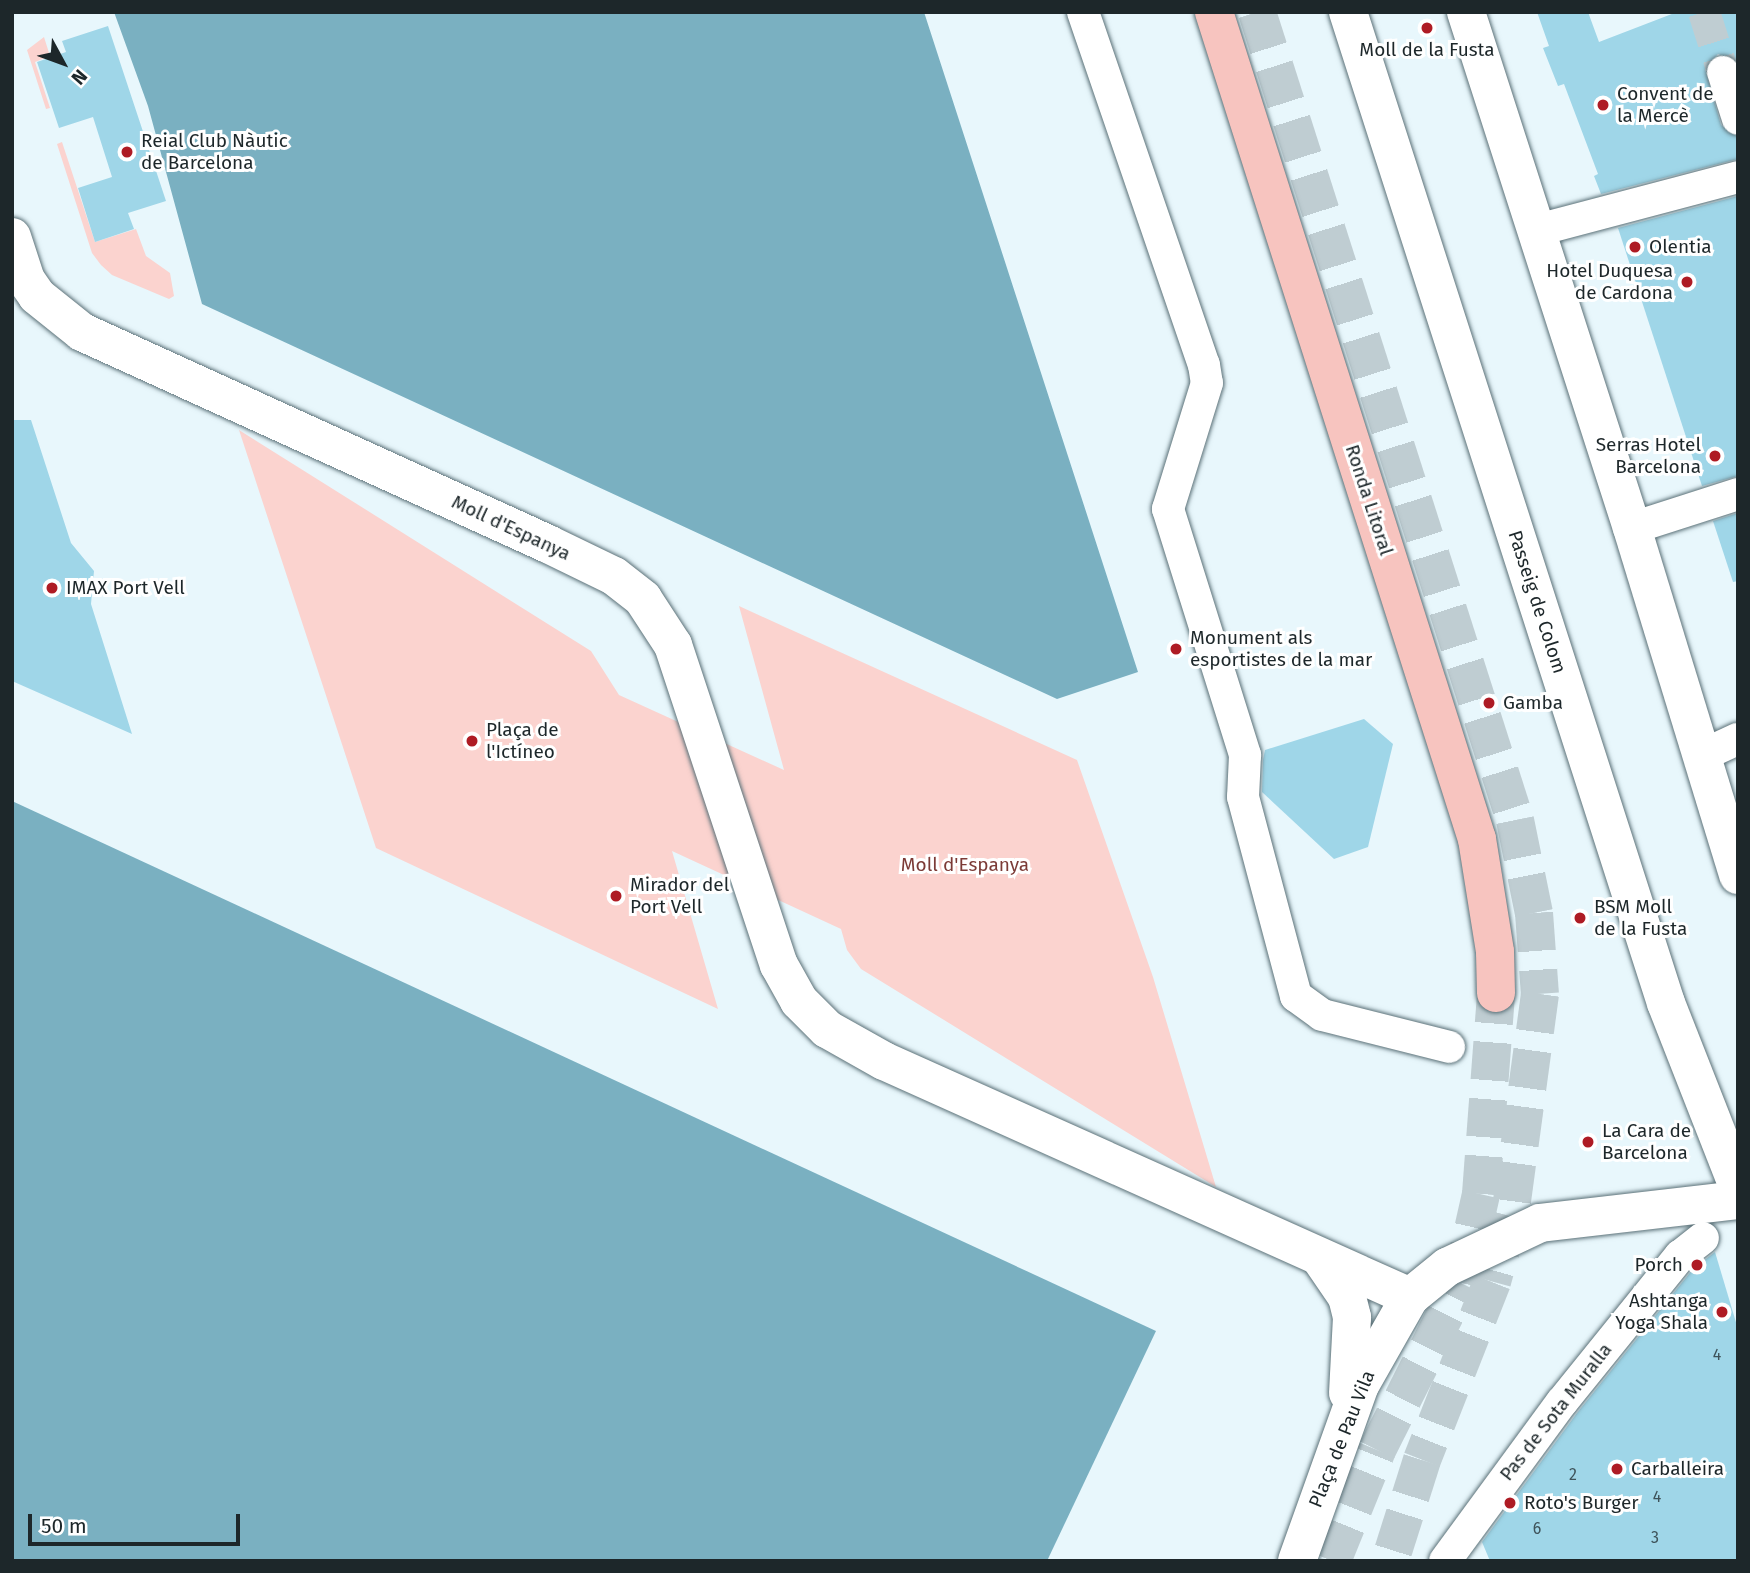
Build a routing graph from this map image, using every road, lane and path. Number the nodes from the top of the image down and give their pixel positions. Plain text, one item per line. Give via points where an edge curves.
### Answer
1 (1083, 12) edge
2 (1214, 12) edge
3 (1349, 12) edge
4 (1466, 12) edge
5 (1723, 72) tunnel mouth
6 (1738, 119) edge
7 (1738, 177) edge
8 (1553, 226) dead end
9 (12, 237) edge
10 (1738, 494) edge
11 (1632, 528) junction
12 (1738, 739) edge
13 (1703, 755) junction
14 (1738, 875) edge
15 (1496, 993) tunnel mouth
16 (1449, 1047) dead end
17 (1738, 1186) edge
18 (1738, 1200) edge
19 (1703, 1238) dead end
20 (1321, 1259) junction
21 (1410, 1297) junction
22 (1346, 1420) junction
23 (1297, 1561) edge
24 (1445, 1561) edge

1 - 16 street via 1204,365 1207,383 1168,509 1245,755 1243,797 1296,996 1322,1015
2 - 15 highway, Ronda Litoral via 1477,839 1495,952
3 - 17 main road, Passeig de Colom via 1662,991
4 - 11 main road
5 - 6 street
7 - 8 street
9 - 20 main road, Moll d'Espanya via 37,296 82,332 548,544 614,576 643,599 673,645 779,965 799,1001 827,1029 884,1061
10 - 11 street
11 - 13 main road
12 - 13 street
13 - 14 main road
18 - 21 main road, Plaça de Pau Vila via 1540,1223 1447,1267
19 - 24 street, Pas de Sota Muralla via 1680,1256 1562,1402
20 - 21 main road, Moll d'Espanya
20 - 22 main road via 1347,1297 1352,1317
21 - 22 main road, Plaça de Pau Vila
22 - 23 main road, Plaça de Pau Vila

